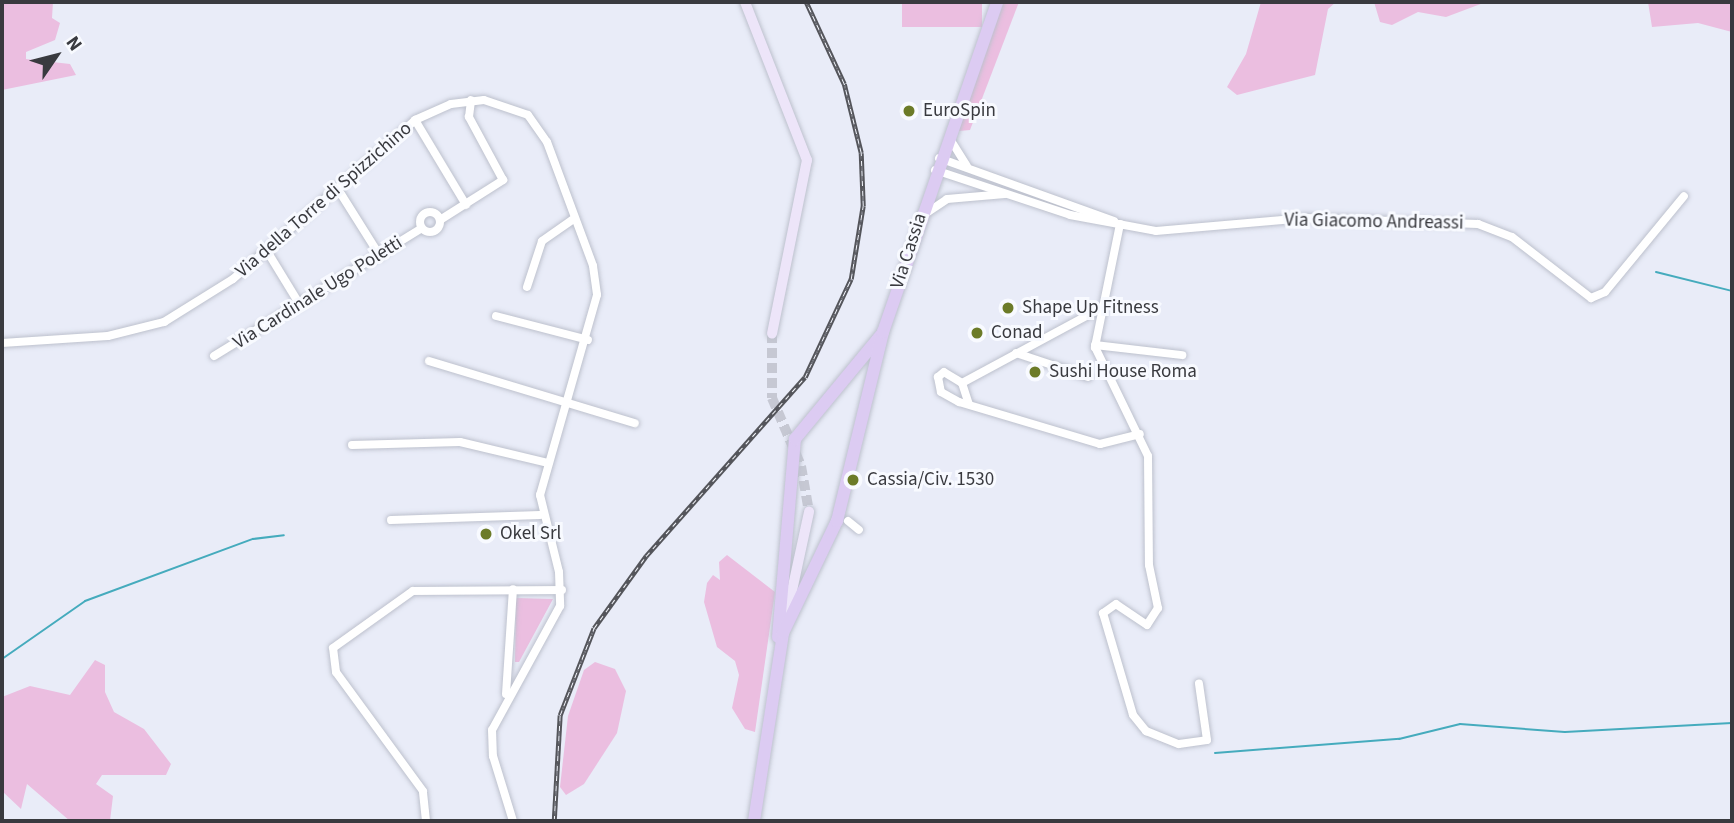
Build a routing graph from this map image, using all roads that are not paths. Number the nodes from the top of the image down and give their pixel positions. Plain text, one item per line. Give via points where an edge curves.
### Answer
1 (746, 2) edge
2 (997, 2) edge
3 (471, 100) junction
4 (415, 120) junction
5 (949, 133) junction
6 (937, 164) junction
7 (969, 168) junction
8 (986, 174) junction
9 (982, 184) junction
10 (1011, 193) junction
11 (341, 194) dead end
12 (979, 196) junction
13 (1684, 196) dead end
14 (466, 205) junction
15 (575, 218) junction
16 (440, 220) junction
17 (1116, 226) junction
18 (422, 228) junction
19 (912, 238) junction
20 (267, 251) junction
21 (380, 256) junction
22 (527, 287) dead end
23 (300, 305) junction
24 (1101, 308) junction
25 (496, 316) dead end
26 (883, 332) junction
27 (772, 333) tunnel mouth
28 (588, 340) junction
29 (2, 342) edge
30 (1095, 345) junction
31 (1016, 353) junction
32 (1182, 355) dead end
33 (214, 356) dead end
34 (429, 361) dead end
35 (1088, 377) dead end
36 (962, 383) junction
37 (567, 403) junction
38 (970, 404) junction
39 (635, 423) dead end
40 (1140, 434) junction
41 (352, 444) dead end
42 (548, 463) junction
43 (809, 512) tunnel mouth
44 (540, 515) junction
45 (391, 520) dead end
46 (848, 521) dead end
47 (859, 530) dead end
48 (513, 589) junction
49 (562, 590) junction
50 (783, 633) junction
51 (775, 664) junction
52 (1199, 684) dead end
53 (506, 697) junction
54 (426, 821) edge
55 (513, 821) edge
56 (754, 821) edge

1 - 27 main road via 807,160
2 - 5 main road, Via Cassia
3 - 4 street, Via della Torre di Spizzichino
3 - 14 street, Via Cardinale Ugo Poletti via 469,117 503,180
3 - 15 street, Via della Torre di Spizzichino via 506,103 536,124
4 - 14 street
4 - 20 street, Via della Torre di Spizzichino
5 - 6 main road, Via Cassia
5 - 7 street via 954,152
6 - 7 street, Via Giacomo Andreassi
6 - 9 street, Via Giacomo Andreassi
6 - 19 main road, Via Cassia
7 - 8 street, Via Giacomo Andreassi
8 - 9 street
8 - 17 street, Via Giacomo Andreassi
9 - 10 street, Via Giacomo Andreassi
9 - 12 street
10 - 12 street, Via Giacomo Andreassi
10 - 17 street, Via Giacomo Andreassi
11 - 21 street
12 - 19 street, Via Giacomo Andreassi via 937,202
13 - 17 street, Via Giacomo Andreassi via 1594,298 1578,293 1512,237 1471,223 1305,218 1164,232
14 - 16 street, Via Cardinale Ugo Poletti
15 - 22 street via 542,241
15 - 28 street, Via della Torre di Spizzichino via 597,286
16 - 18 street, Via Cardinale Ugo Poletti via 434,231
16 - 18 street, Via Cardinale Ugo Poletti via 424,213
17 - 24 street
18 - 21 street, Via Cardinale Ugo Poletti
19 - 26 main road, Via Cassia
20 - 23 street
20 - 29 street, Via della Torre di Spizzichino via 198,306 164,322 108,336
21 - 23 street, Via Cardinale Ugo Poletti
23 - 33 street, Via Cardinale Ugo Poletti
24 - 30 street
24 - 31 street
25 - 28 street
26 - 50 main road, Via Cassia via 841,506
26 - 51 main road via 795,439
28 - 37 street, Via della Torre di Spizzichino
30 - 32 street
30 - 40 street
31 - 35 street
31 - 36 street
34 - 37 street
36 - 38 street
36 - 38 street via 944,372 938,377 941,392
37 - 39 street
37 - 42 street, Via della Torre di Spizzichino
38 - 40 street via 1100,444
40 - 52 street via 1150,468 1149,565 1158,608 1147,625 1106,605 1105,625 1133,715 1146,731 1180,744 1207,740
41 - 42 street via 460,442
42 - 44 street, Via della Torre di Spizzichino
43 - 50 main road
44 - 45 street
44 - 49 street, Via della Torre di Spizzichino
46 - 47 street
48 - 49 street
48 - 53 street
48 - 54 street via 413,591 333,648 340,678 424,791
49 - 53 street via 555,618
50 - 51 main road
51 - 56 main road
53 - 55 street via 491,743

